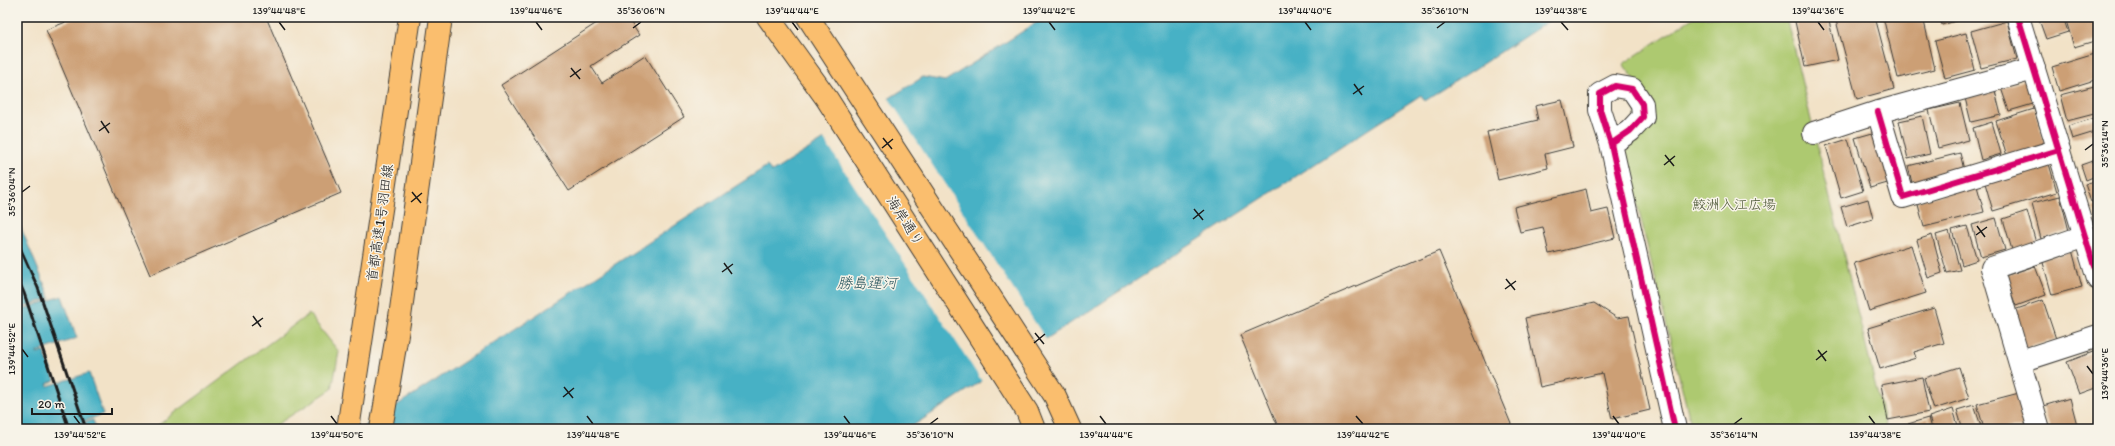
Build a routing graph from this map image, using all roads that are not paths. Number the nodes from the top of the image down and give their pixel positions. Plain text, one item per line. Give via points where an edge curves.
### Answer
1 (410, 17) edge
2 (441, 17) edge
3 (768, 17) edge
4 (808, 17) edge
5 (2018, 17) edge
6 (2034, 69) junction
7 (1878, 112) junction
8 (1814, 133) dead end
9 (1612, 144) dead end
10 (2059, 150) junction
11 (2085, 236) junction
12 (2098, 279) edge
13 (2098, 336) edge
14 (2021, 361) junction
15 (1030, 420) edge
16 (348, 429) edge
17 (381, 429) edge
18 (1070, 429) edge
19 (1675, 429) edge
20 (2039, 429) edge

1 - 16 main road, 首都高速1号羽田線
2 - 17 main road via 400,317
3 - 15 main road, 海岸通り via 827,99
4 - 18 main road via 1055,396
5 - 6 street
6 - 7 street
6 - 10 street
7 - 8 street
7 - 10 street via 1903,197
9 - 19 street
10 - 11 street
11 - 12 street
11 - 14 street via 1992,268
13 - 14 street
14 - 20 street

